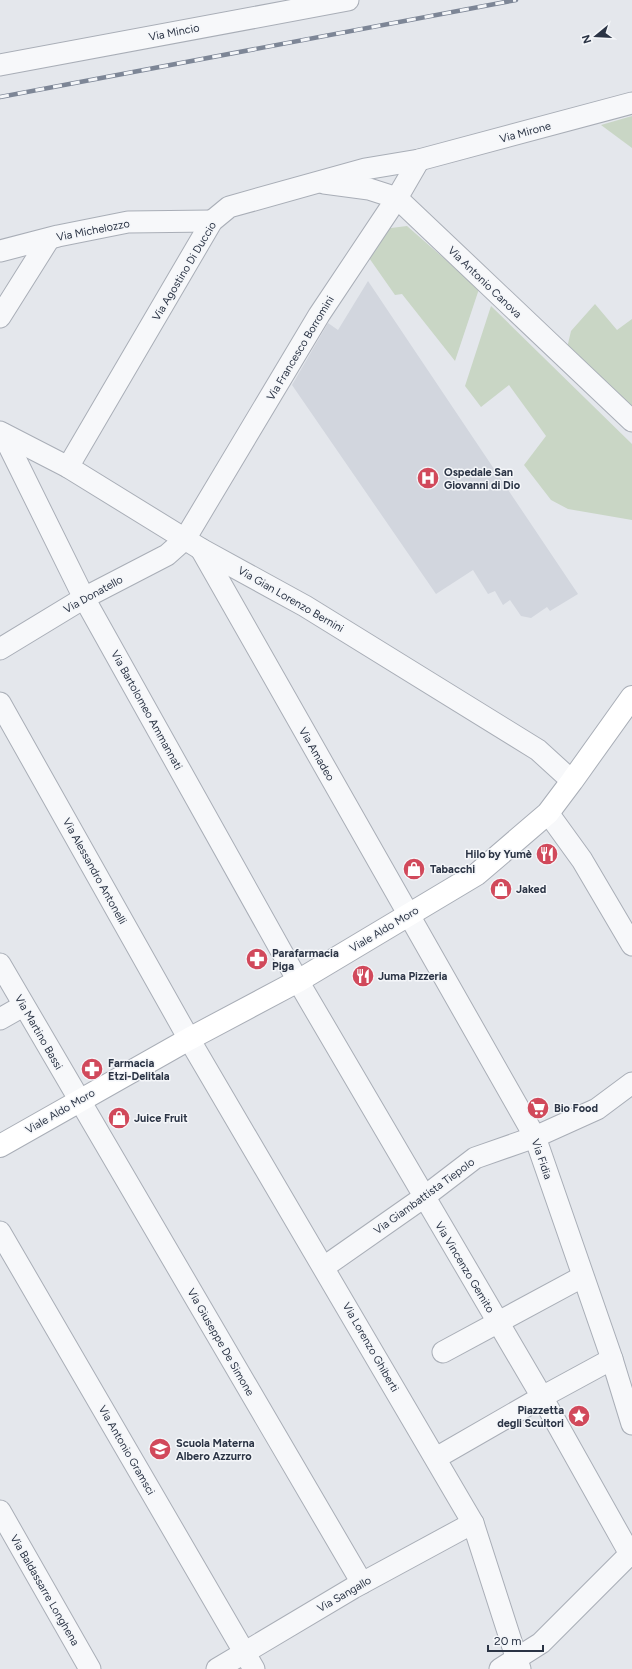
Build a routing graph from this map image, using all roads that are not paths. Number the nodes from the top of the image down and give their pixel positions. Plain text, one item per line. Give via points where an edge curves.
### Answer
1 (348, 0) edge
2 (320, 3) edge
3 (0, 65) edge
4 (632, 104) edge
5 (419, 160) junction
6 (318, 182) junction
7 (397, 198) junction
8 (212, 221) junction
9 (49, 239) junction
10 (0, 251) edge
11 (0, 318) edge
12 (632, 421) edge
13 (2, 433) edge
14 (68, 467) junction
15 (193, 544) junction
16 (254, 578) junction
17 (226, 594) junction
18 (84, 598) junction
19 (0, 649) edge
20 (632, 697) edge
21 (0, 703) edge
22 (572, 781) junction
23 (548, 813) junction
24 (408, 914) junction
25 (632, 945) edge
26 (0, 964) edge
27 (298, 981) junction
28 (23, 1006) junction
29 (0, 1019) edge
30 (189, 1039) junction
31 (632, 1083) edge
32 (80, 1100) junction
33 (632, 1102) edge
34 (597, 1109) junction
35 (535, 1137) junction
36 (0, 1146) edge
37 (424, 1197) junction
38 (0, 1232) edge
39 (324, 1267) junction
40 (582, 1276) junction
41 (498, 1322) junction
42 (443, 1352) dead end
43 (612, 1359) junction
44 (627, 1394) edge
45 (542, 1397) junction
46 (632, 1424) edge
47 (436, 1458) junction
48 (0, 1511) edge
49 (473, 1522) junction
50 (631, 1553) edge
51 (362, 1583) junction
52 (249, 1661) edge
53 (512, 1666) edge
54 (90, 1669) edge
55 (217, 1669) edge

1 - 2 street, Via Mincio
2 - 3 street, Via Mincio
4 - 5 street, Via Mirone
5 - 6 street, Via Agostino Di Duccio via 364,169
5 - 7 street, Via Francesco Borromini
6 - 7 street, Via Antonio Canova via 369,189
6 - 8 street, Via Agostino Di Duccio via 229,207
7 - 12 street, Via Antonio Canova
7 - 15 street, Via Francesco Borromini via 319,315
8 - 9 street, Via Michelozzo via 128,222
8 - 14 street, Via Agostino Di Duccio
9 - 10 street, Via Michelozzo
9 - 11 street
13 - 14 street, Via Gian Lorenzo Bernini
13 - 18 street, Via Bartolomeo Ammannati
14 - 15 street, Via Gian Lorenzo Bernini
15 - 16 street, Via Gian Lorenzo Bernini
15 - 17 street, Via Amadeo
15 - 18 street, Via Donatello
16 - 17 street
16 - 22 street, Via Gian Lorenzo Bernini via 305,606 538,750
17 - 24 street, Via Amadeo
18 - 19 street, Via Donatello
18 - 27 street, Via Bartolomeo Ammannati
20 - 22 main road, Viale Aldo Moro
21 - 30 street, Via Alessandro Antonelli
22 - 23 main road, Viale Aldo Moro
23 - 24 main road, Viale Aldo Moro via 476,874
23 - 25 street via 582,860
24 - 27 main road, Viale Aldo Moro
24 - 35 street, Via Fidia
26 - 28 street, Via Martino Bassi
27 - 30 main road, Viale Aldo Moro
27 - 37 street, Via Vincenzo Gemito
28 - 29 street
28 - 32 street, Via Martino Bassi
30 - 32 main road, Viale Aldo Moro
30 - 39 street, Via Lorenzo Ghiberti
31 - 34 street, Via Giambattista Tiepolo
32 - 36 main road, Viale Aldo Moro
32 - 51 street, Via Giuseppe De Simone
33 - 34 street, Via Giambattista Tiepolo
34 - 35 street, Via Giambattista Tiepolo
35 - 37 street, Via Giambattista Tiepolo via 475,1158
35 - 40 street, Via Fidia
37 - 39 street, Via Giambattista Tiepolo
37 - 41 street, Via Vincenzo Gemito
38 - 52 street, Via Antonio Gramsci
39 - 47 street, Via Lorenzo Ghiberti
40 - 41 street
40 - 43 street, Via Fidia
41 - 42 street
41 - 45 street, Via Vincenzo Gemito
43 - 44 street, Via Fidia
43 - 45 street
44 - 46 street, Via Fidia
45 - 47 street
45 - 50 street, Via Vincenzo Gemito
47 - 49 street, Via Lorenzo Ghiberti
48 - 54 street, Via Baldassarre Longhena
49 - 51 street, Via Sangallo
49 - 53 street, Via Lorenzo Ghiberti
50 - 53 street via 541,1643
51 - 52 street, Via Sangallo
52 - 55 street, Via Sangallo

